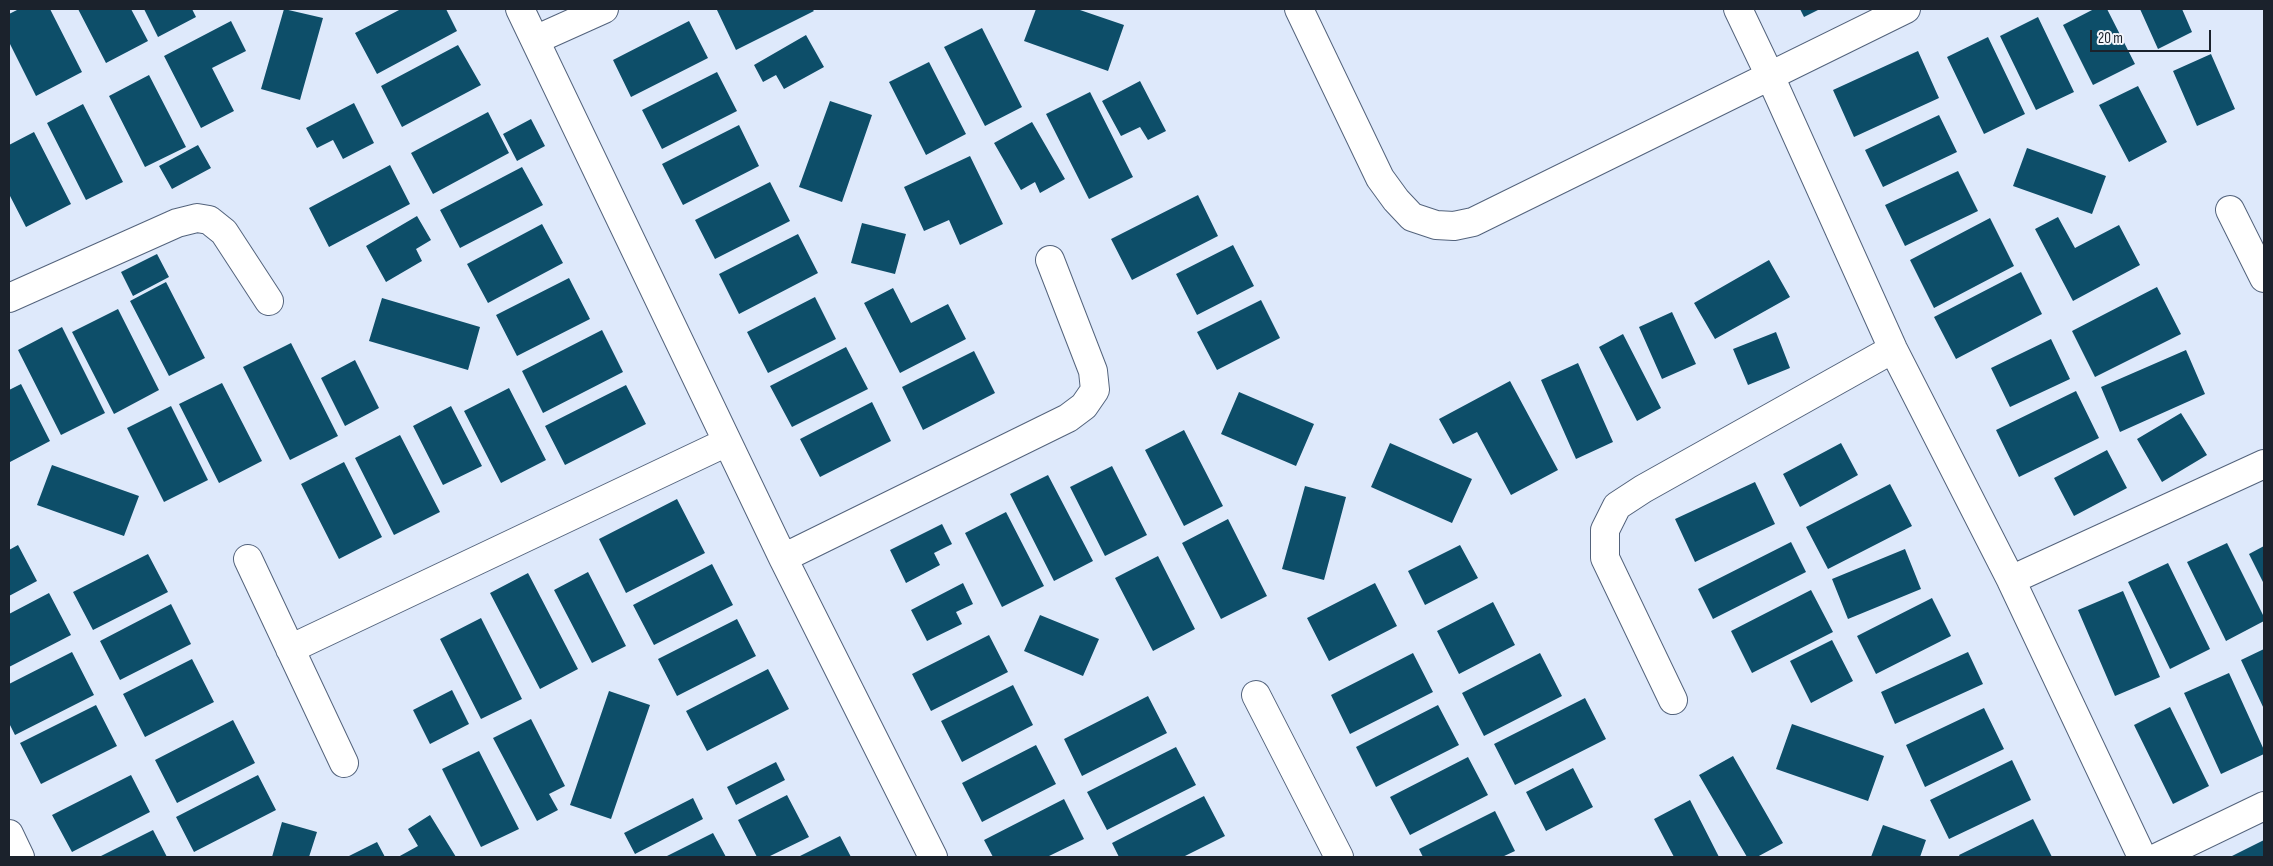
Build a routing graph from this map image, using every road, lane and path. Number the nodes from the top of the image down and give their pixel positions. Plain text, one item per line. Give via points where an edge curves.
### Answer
1 (520, 9) edge
2 (604, 9) edge
3 (1299, 9) edge
4 (1738, 9) edge
5 (1906, 9) edge
6 (535, 40) junction
7 (1770, 76) junction
8 (2230, 210) dead end
9 (1050, 260) dead end
10 (2264, 278) edge
11 (9, 298) edge
12 (269, 301) dead end
13 (1893, 349) junction
14 (727, 442) junction
15 (2264, 464) edge
16 (782, 558) junction
17 (248, 559) dead end
18 (2011, 580) junction
19 (290, 649) junction
20 (1256, 695) dead end
21 (1673, 700) dead end
22 (344, 763) dead end
23 (2264, 806) edge
24 (9, 834) edge
25 (20, 857) edge
26 (932, 857) edge
27 (1339, 857) edge
28 (2142, 857) edge
29 (2158, 857) edge

1 - 6 street
2 - 6 street
3 - 7 street via 1380,178 1412,217 1436,225 1473,222
4 - 7 street
5 - 7 street
6 - 14 street
7 - 13 street
8 - 10 street
9 - 16 street via 1093,371 1095,390 1084,406 1068,418
11 - 12 street via 177,223 197,218 209,220 224,232
13 - 18 street
13 - 21 street via 1617,506 1604,530 1605,558
14 - 16 street
14 - 19 street
15 - 18 street
16 - 26 street
17 - 19 street
18 - 28 street
19 - 22 street
20 - 27 street
23 - 29 street
24 - 25 street

